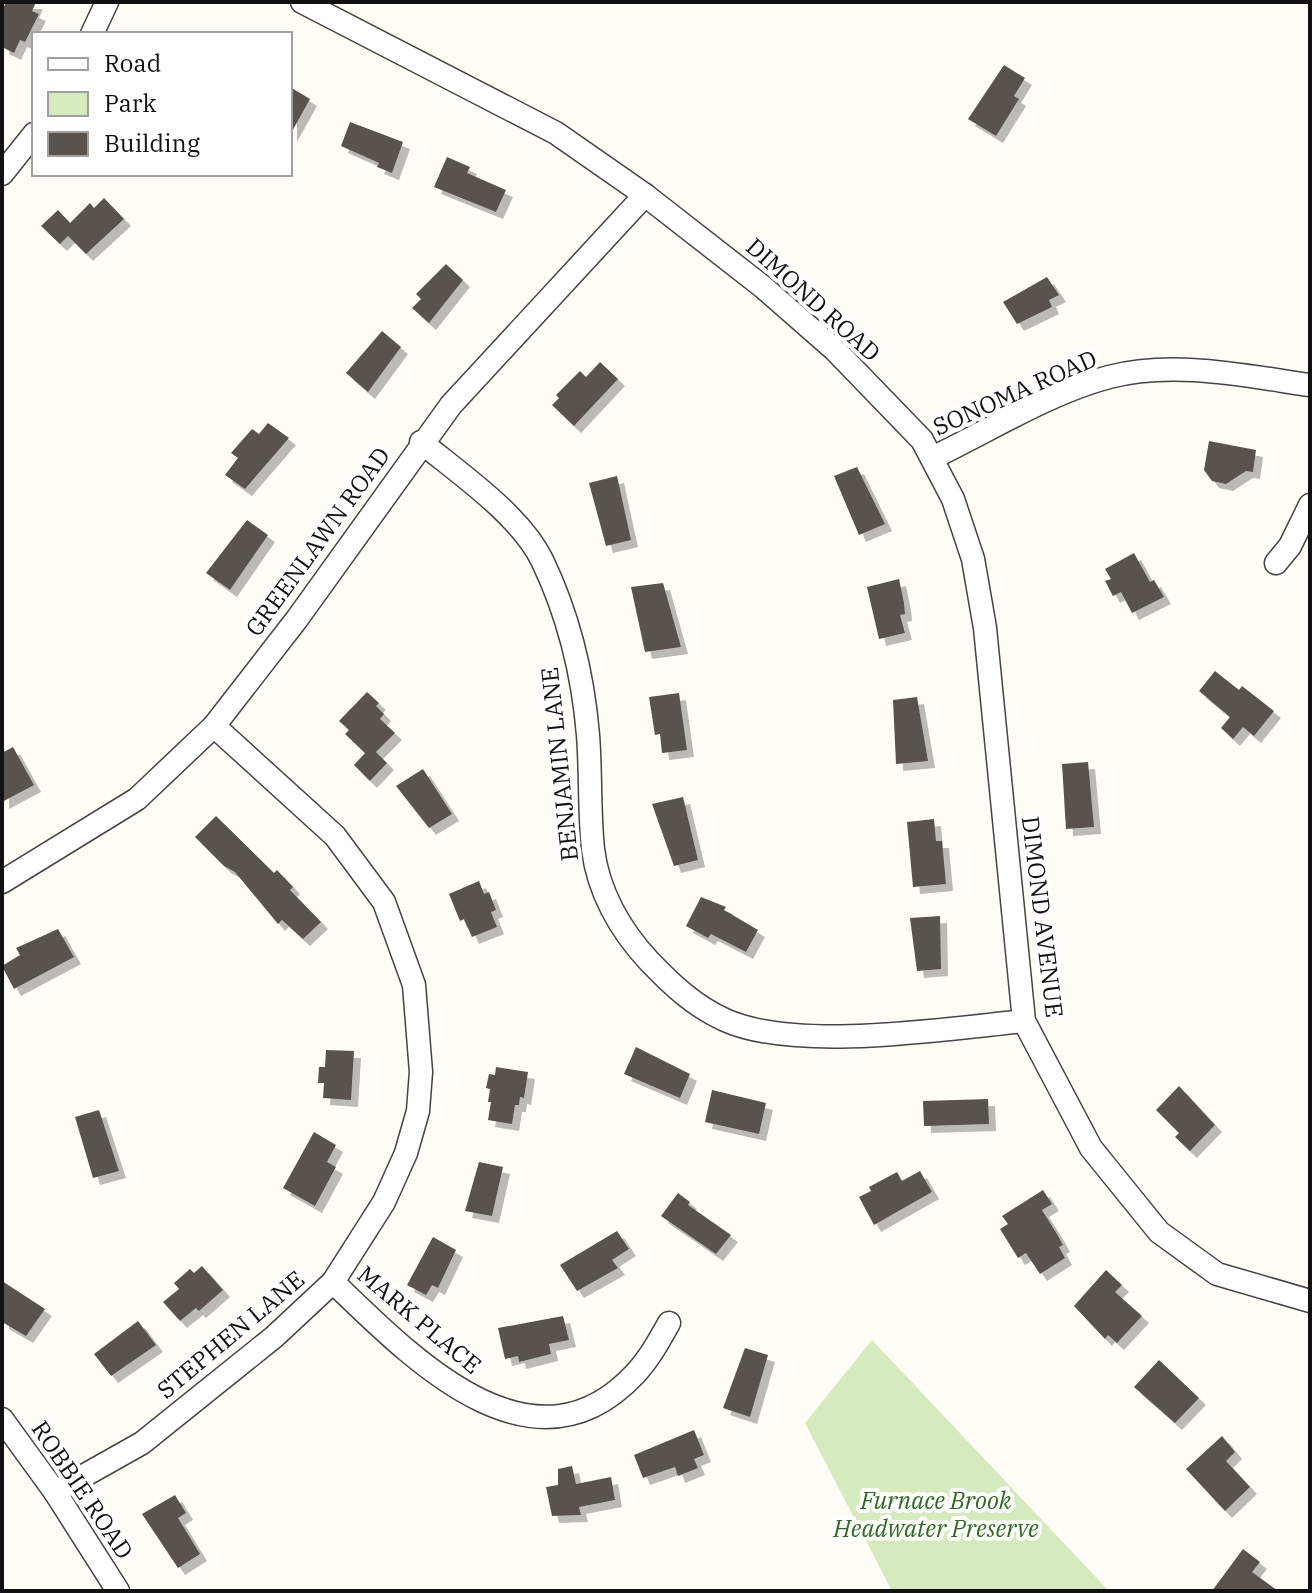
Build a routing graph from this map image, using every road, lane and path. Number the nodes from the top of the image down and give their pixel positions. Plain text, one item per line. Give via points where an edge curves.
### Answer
1 (107, 2) edge
2 (302, 2) edge
3 (93, 32) edge
4 (32, 136) edge
5 (2, 174) edge
6 (645, 195) junction
7 (1310, 385) edge
8 (421, 442) junction
9 (932, 458) junction
10 (1310, 505) edge
11 (1276, 563) dead end
12 (214, 726) junction
13 (2, 882) edge
14 (1024, 1021) junction
15 (333, 1282) junction
16 (1310, 1301) edge
17 (1310, 1321) edge
18 (669, 1323) dead end
19 (2, 1419) edge
20 (55, 1492) junction
21 (118, 1591) edge

1 - 3 street
2 - 6 street via 556,133
4 - 5 street
6 - 8 street, GREENLAWN ROAD
6 - 9 street, DIMOND ROAD via 835,350 922,440
7 - 9 street, SONOMA ROAD via 1224,373 1111,376
8 - 12 street, GREENLAWN ROAD via 297,619
8 - 14 street, BENJAMIN LANE via 475,486 526,536 541,559 568,626 581,682 600,884 635,946 675,989 727,1021 802,1036
9 - 14 street, DIMOND AVENUE via 953,499 973,559 985,628
10 - 11 street
12 - 13 street, GREENLAWN ROAD via 137,799
12 - 15 street, STEPHEN LANE via 335,836 362,869 384,902 414,985 421,1072 418,1111 384,1202
14 - 16 street, DIMOND AVENUE via 1091,1148 1159,1232 1217,1274
15 - 18 street, MARK PLACE via 453,1385 486,1406 520,1416 580,1411 606,1397 634,1376
15 - 20 street, STEPHEN LANE via 274,1337 142,1443
16 - 17 street
19 - 20 street, ROBBIE ROAD
20 - 21 street, ROBBIE ROAD

